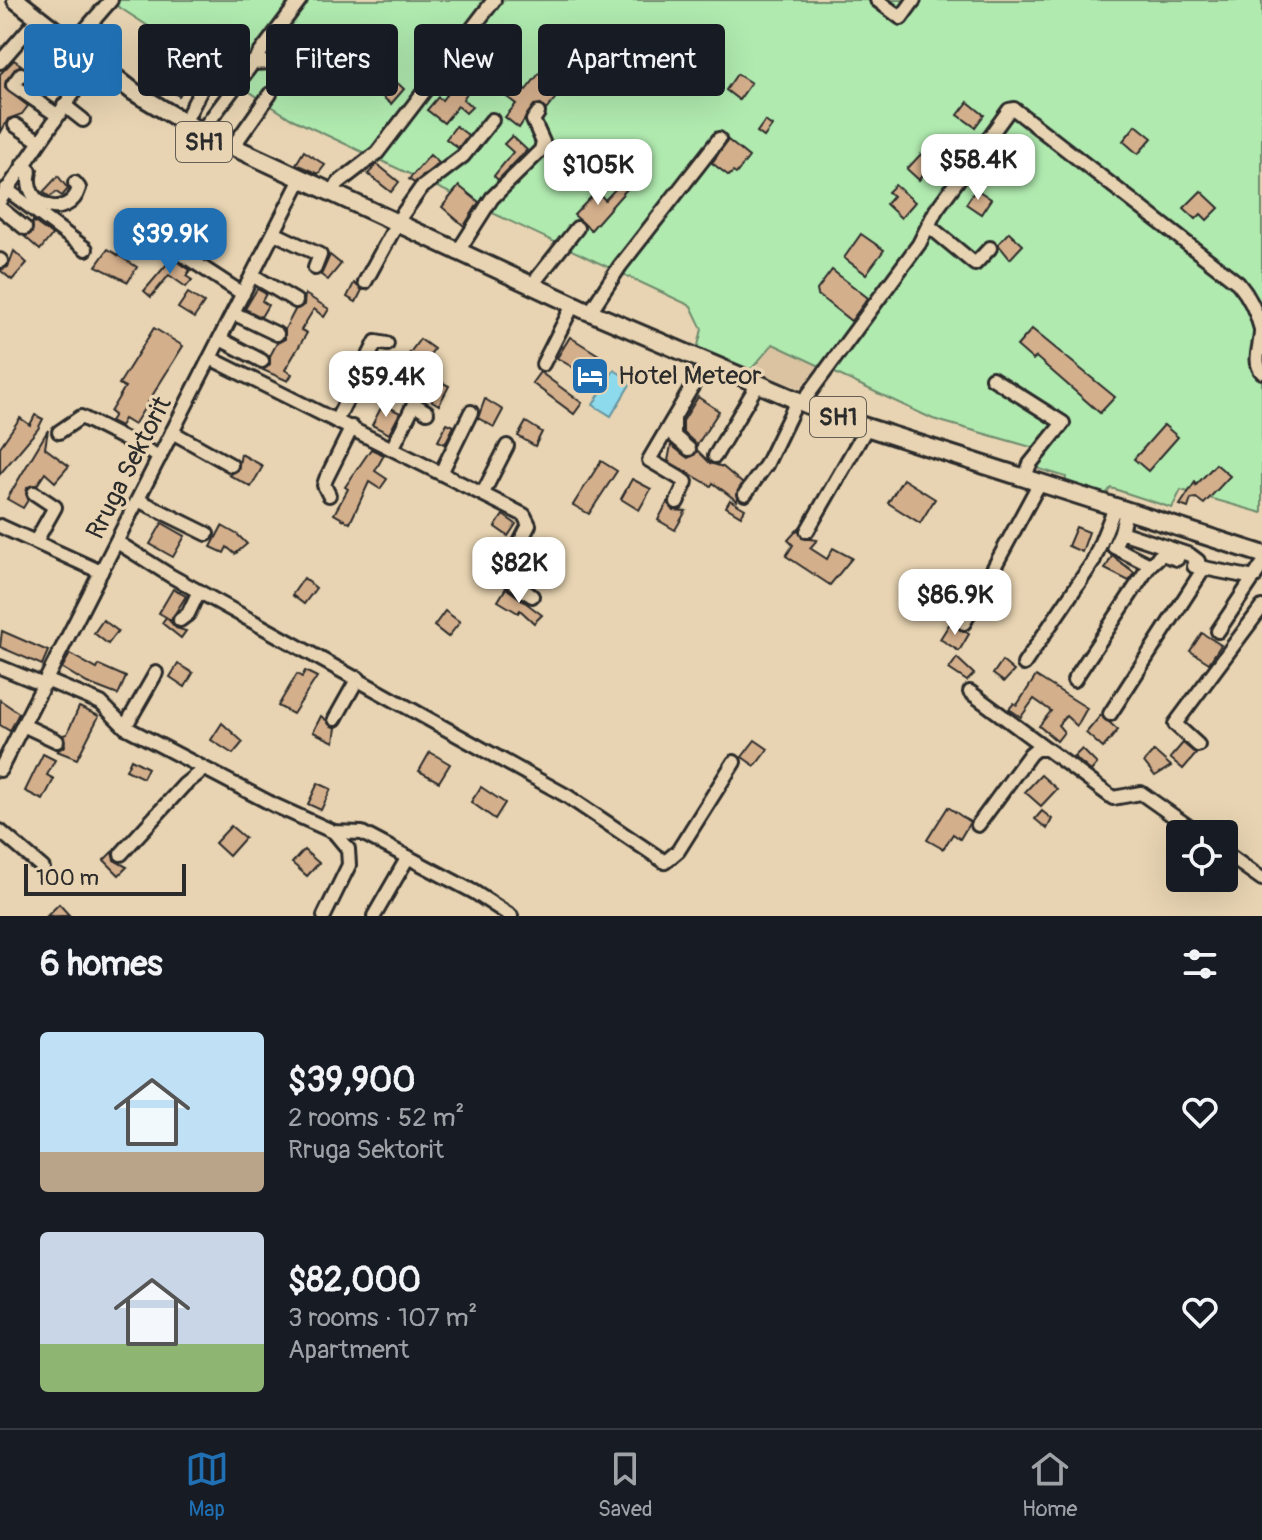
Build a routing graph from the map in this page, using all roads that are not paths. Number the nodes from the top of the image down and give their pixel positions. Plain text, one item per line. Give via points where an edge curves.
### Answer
1 (3, 0) edge
2 (16, 0) edge
3 (111, 0) edge
4 (300, 0) edge
5 (494, 0) edge
6 (877, 0) edge
7 (914, 0) edge
8 (33, 24) edge
9 (45, 24) edge
10 (90, 24) edge
11 (476, 24) edge
12 (24, 34) edge
13 (0, 62) edge
14 (266, 62) edge
15 (252, 63) junction
16 (21, 74) dead end
17 (122, 83) edge
18 (122, 90) edge
19 (70, 96) edge
20 (198, 96) edge
21 (269, 96) edge
22 (421, 96) edge
23 (60, 110) junction
24 (538, 113) dead end
25 (83, 120) dead end
26 (492, 120) dead end
27 (184, 123) junction
28 (15, 125) dead end
29 (201, 132) junction
30 (719, 139) dead end
31 (39, 141) junction
32 (232, 148) junction
33 (23, 164) junction
34 (75, 183) dead end
35 (299, 183) junction
36 (4, 188) edge
37 (332, 193) junction
38 (0, 208) edge
39 (396, 226) junction
40 (929, 226) junction
41 (25, 228) dead end
42 (577, 228) dead end
43 (274, 233) junction
44 (990, 248) dead end
45 (86, 249) dead end
46 (174, 249) dead end
47 (457, 253) junction
48 (315, 268) dead end
49 (252, 275) junction
50 (365, 282) dead end
51 (531, 286) junction
52 (243, 294) junction
53 (296, 301) dead end
54 (573, 305) junction
55 (590, 312) junction
56 (233, 313) junction
57 (284, 321) dead end
58 (220, 339) junction
59 (387, 344) dead end
60 (210, 358) junction
61 (262, 361) dead end
62 (706, 363) junction
63 (543, 364) dead end
64 (1262, 372) edge
65 (992, 378) dead end
66 (757, 385) junction
67 (799, 402) junction
68 (427, 412) dead end
69 (471, 412) dead end
70 (674, 420) junction
71 (336, 421) junction
72 (352, 427) junction
73 (867, 427) junction
74 (59, 432) dead end
75 (172, 432) junction
76 (507, 446) dead end
77 (393, 447) junction
78 (689, 449) dead end
79 (715, 456) dead end
80 (160, 457) junction
81 (231, 465) dead end
82 (442, 471) junction
83 (1032, 481) junction
84 (34, 493) dead end
85 (483, 493) junction
86 (745, 494) dead end
87 (329, 495) dead end
88 (138, 500) junction
89 (677, 502) dead end
90 (1120, 509) junction
91 (0, 526) edge
92 (807, 531) dead end
93 (1121, 532) junction
94 (207, 534) dead end
95 (36, 541) junction
96 (117, 542) junction
97 (1261, 554) edge
98 (1150, 565) junction
99 (1199, 568) junction
100 (101, 572) junction
101 (1254, 578) junction
102 (199, 591) junction
103 (532, 596) dead end
104 (1262, 607) edge
105 (180, 620) dead end
106 (964, 623) dead end
107 (1218, 631) dead end
108 (1024, 664) dead end
109 (0, 667) edge
110 (156, 673) dead end
111 (358, 678) junction
112 (1074, 680) dead end
113 (45, 682) junction
114 (970, 692) dead end
115 (1110, 714) dead end
116 (335, 719) dead end
117 (23, 725) junction
118 (125, 727) junction
119 (57, 741) dead end
120 (1198, 745) dead end
121 (1047, 749) junction
122 (5, 750) edge
123 (734, 762) dead end
124 (204, 769) junction
125 (0, 770) edge
126 (1179, 820) edge
127 (978, 825) dead end
128 (0, 831) edge
129 (334, 832) junction
130 (121, 854) dead end
131 (408, 857) junction
132 (1238, 862) edge
133 (43, 868) dead end
134 (1262, 879) edge
135 (324, 916) edge
136 (374, 916) edge
137 (511, 916) edge

1 - 8 main road, SH1
2 - 9 main road, SH1
3 - 10 street
4 - 15 street
5 - 11 street
6 - 7 street via 901,18
12 - 13 street
14 - 15 street
15 - 29 street
16 - 23 street via 13,85
17 - 27 main road, SH1
18 - 35 main road, SH1 via 197,139
19 - 23 street
20 - 27 street
21 - 32 street
22 - 37 street via 377,153
23 - 25 street
23 - 31 street
24 - 47 street via 533,120 541,150 492,198
26 - 39 street via 463,156 421,188
27 - 29 main road, SH1
28 - 31 street
29 - 32 main road, SH1
30 - 55 street
31 - 33 street
32 - 35 main road, SH1
33 - 34 street via 30,171 30,193 51,207 65,207 71,201 79,188
33 - 36 street
35 - 37 main road, SH1
35 - 39 main road, SH1
35 - 43 street, Rruga Sektorit
36 - 45 street
37 - 39 main road, SH1
38 - 41 street
39 - 47 main road, SH1
39 - 50 street
40 - 44 street via 975,264
40 - 64 street via 1014,109 1236,282 1248,296 1261,329 1257,363
40 - 67 street
42 - 51 street
43 - 48 street via 320,255
43 - 49 street, Rruga Sektorit
46 - 52 street
47 - 51 main road, SH1
49 - 52 street, Rruga Sektorit
49 - 53 street
51 - 54 main road, SH1
52 - 56 street, Rruga Sektorit
54 - 55 main road, SH1
54 - 63 street
55 - 62 main road, SH1
56 - 57 street via 276,337
56 - 58 street, Rruga Sektorit
58 - 60 street, Rruga Sektorit
58 - 61 street
59 - 71 street via 376,342
60 - 71 street
60 - 75 street, Rruga Sektorit
62 - 66 main road, SH1
62 - 70 street
65 - 83 street via 1063,423 1030,464
66 - 67 main road, SH1
66 - 79 street
67 - 73 main road, SH1
67 - 86 street
68 - 77 street via 412,405
69 - 82 street
70 - 78 street via 674,436
70 - 89 street via 649,460 686,482
71 - 72 street
72 - 77 street
72 - 87 street via 326,479
73 - 83 main road, SH1
73 - 92 street
74 - 80 street via 81,417
75 - 80 street, Rruga Sektorit
75 - 81 street
76 - 85 street
77 - 82 street
80 - 88 street, Rruga Sektorit
82 - 85 street
83 - 90 main road, SH1
83 - 106 street
84 - 95 street via 55,507
85 - 103 street via 530,520 503,572
88 - 94 street
88 - 96 street, Rruga Sektorit
90 - 93 street
90 - 97 main road, SH1
90 - 108 street via 1093,562
91 - 95 street
93 - 98 street via 1114,547
93 - 99 street via 1190,555
95 - 100 street
96 - 100 street, Rruga Sektorit
96 - 102 street
97 - 101 street
98 - 99 street via 1162,554
98 - 112 street
99 - 101 street
99 - 115 street via 1194,585
100 - 113 street, Rruga Sektorit
101 - 107 street
102 - 105 street
102 - 111 street
104 - 120 street via 1175,724
109 - 113 street
110 - 118 street
111 - 116 street
111 - 123 street via 567,796 665,862 678,851
113 - 117 street, Rruga Sektorit
113 - 118 street via 101,703
114 - 121 street
117 - 119 street
117 - 122 street, Rruga Sektorit
118 - 124 street
121 - 126 street via 1113,798 1141,793
121 - 127 street via 1030,754
122 - 125 street, Rruga Sektorit
124 - 129 street
124 - 130 street
128 - 133 street
129 - 131 street via 362,833
129 - 135 street via 348,849 349,865
131 - 136 street
131 - 137 street
132 - 134 street

